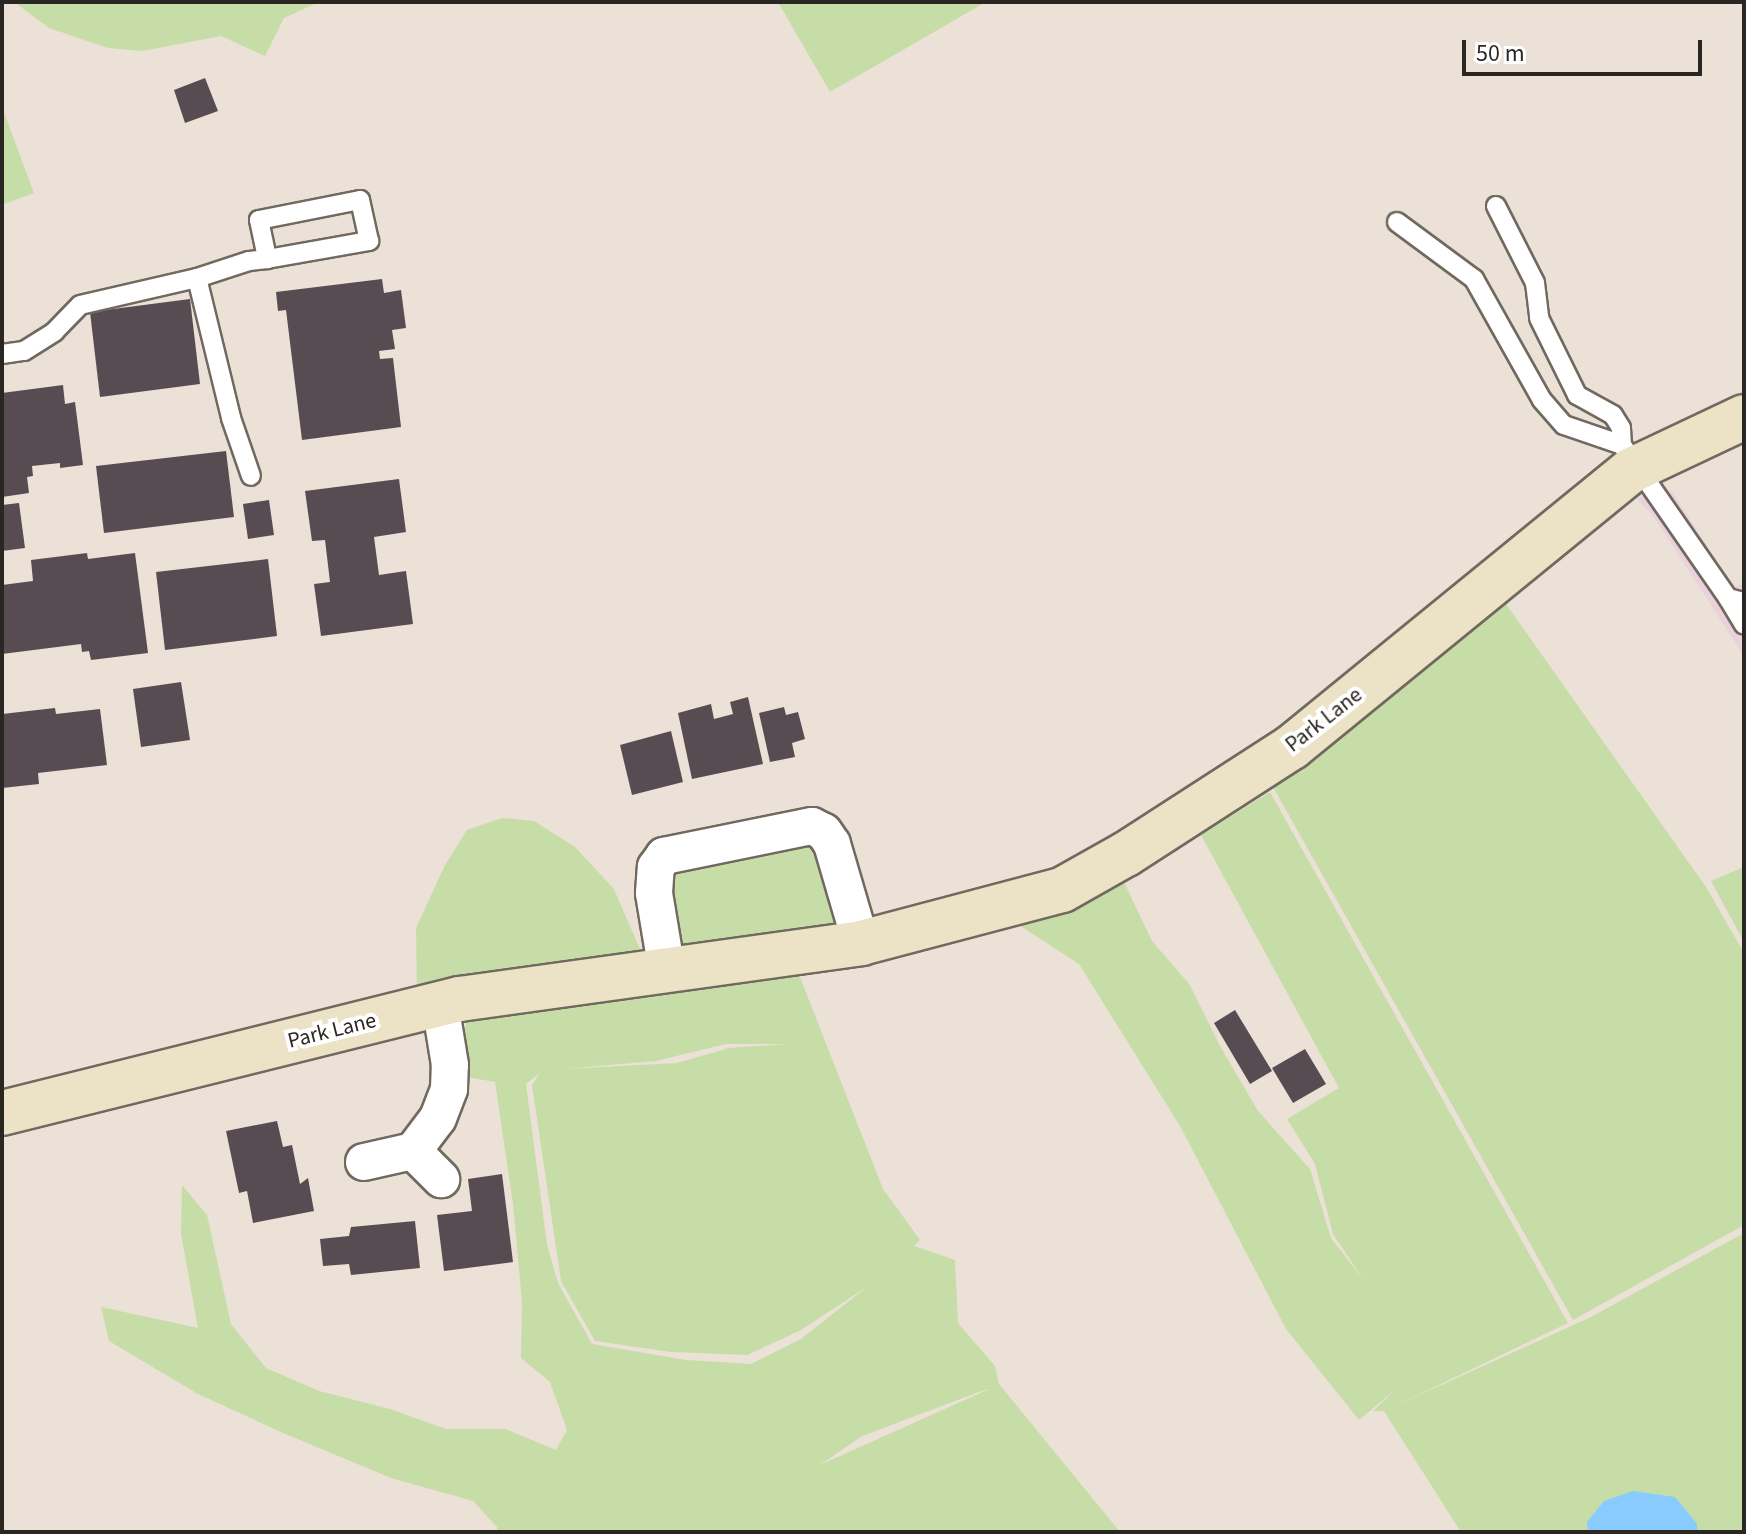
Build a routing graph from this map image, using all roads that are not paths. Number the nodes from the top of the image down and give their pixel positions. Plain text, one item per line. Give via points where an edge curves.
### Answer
1 (1496, 206) dead end
2 (1397, 222) dead end
3 (267, 259) junction
4 (197, 278) junction
5 (2, 354) edge
6 (1744, 417) edge
7 (1630, 456) junction
8 (251, 476) dead end
9 (1736, 600) edge
10 (1744, 625) edge
11 (861, 943) junction
12 (667, 971) junction
13 (440, 1004) junction
14 (2, 1113) edge
15 (413, 1151) junction
16 (364, 1162) dead end
17 (441, 1179) dead end

1 - 7 lane via 1535,283 1539,318 1577,395 1613,415
2 - 7 lane via 1474,279 1517,360 1564,425
3 - 3 lane via 369,241 360,200 259,220
3 - 4 lane
4 - 5 lane via 80,305 54,332 24,351
4 - 8 lane via 231,418
6 - 7 main road, Park Lane
7 - 9 lane
7 - 11 main road, Park Lane via 1292,747 1126,854 1062,890
9 - 10 lane
11 - 12 main road, Park Lane
11 - 12 street via 832,844 812,826 664,856 656,867 654,893
12 - 13 main road, Park Lane
13 - 14 main road, Park Lane
13 - 15 street via 449,1089 430,1133
15 - 16 street
15 - 17 street

